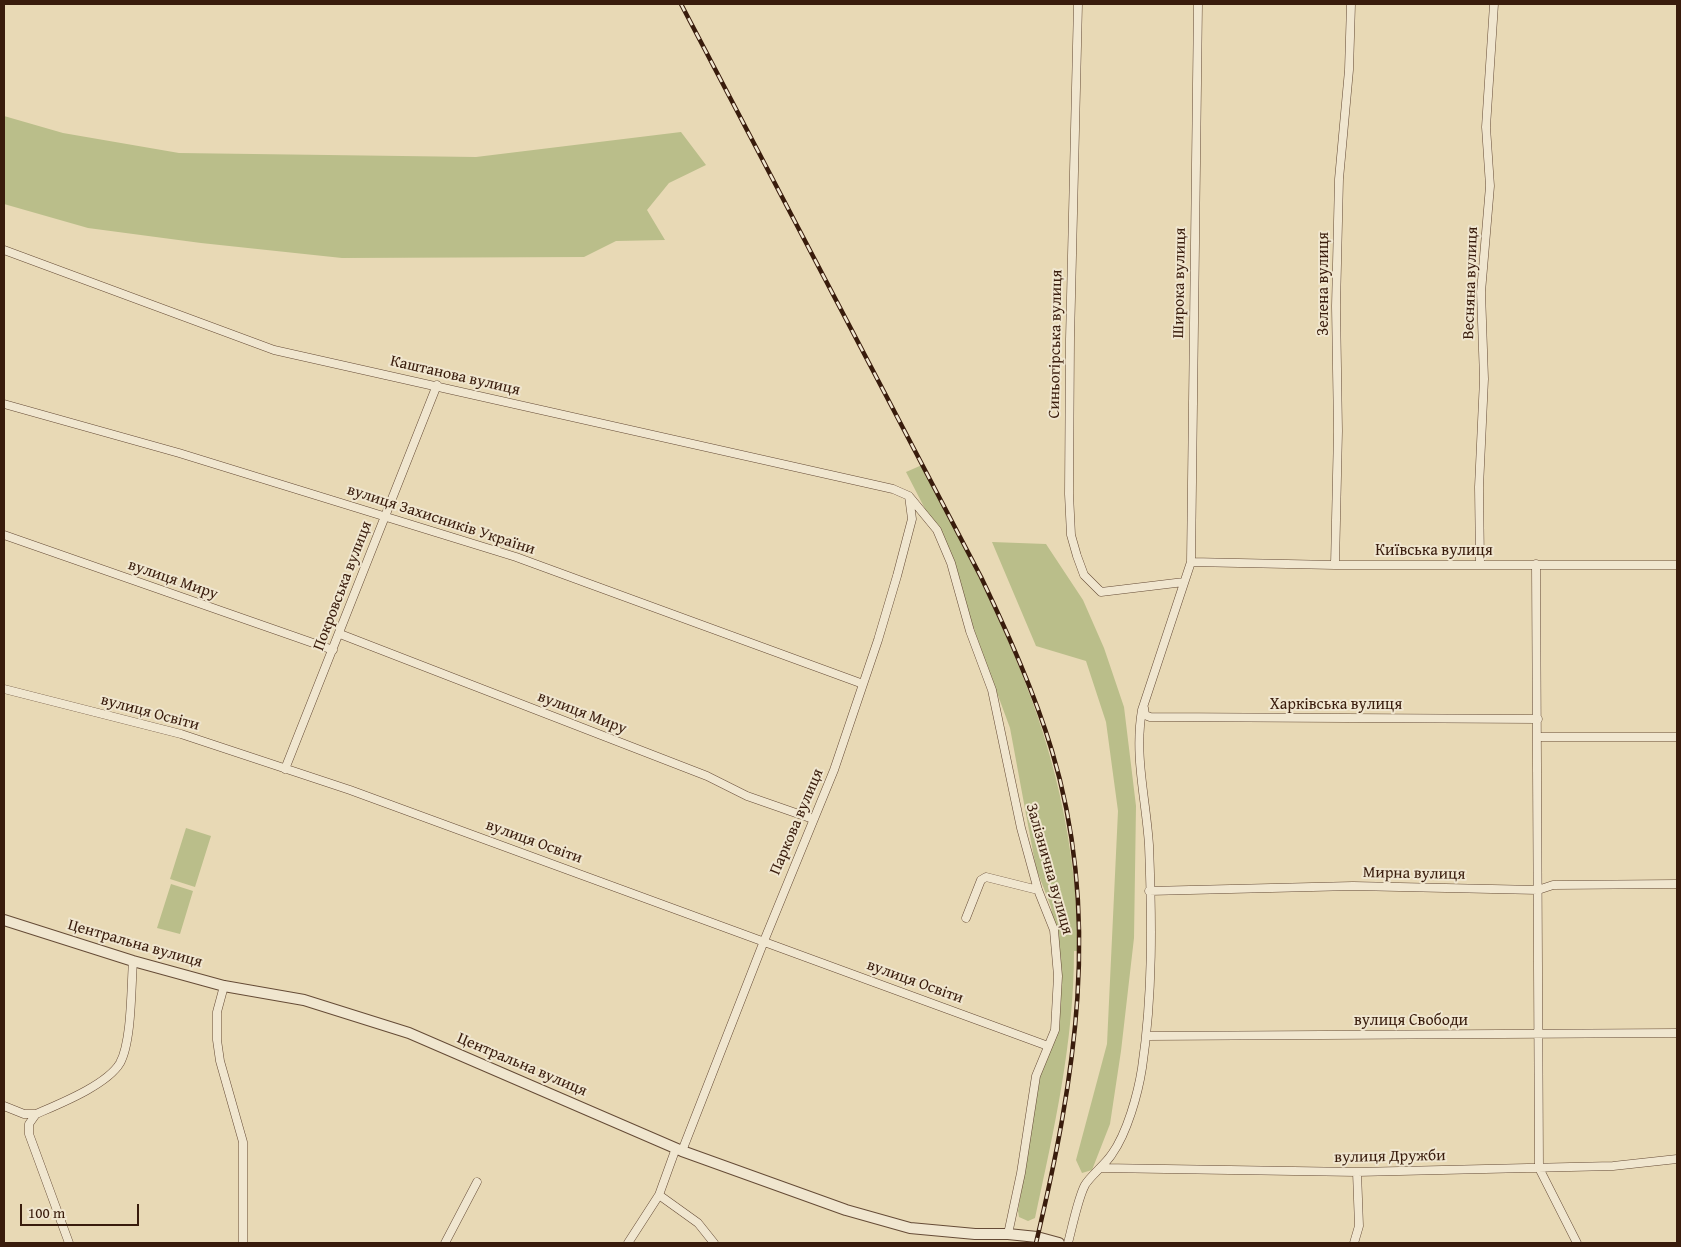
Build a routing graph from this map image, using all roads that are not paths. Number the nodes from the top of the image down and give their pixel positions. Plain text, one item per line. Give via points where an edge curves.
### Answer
1 (1078, 4) edge
2 (1198, 4) edge
3 (1351, 4) edge
4 (1494, 4) edge
5 (4, 250) edge
6 (437, 385) junction
7 (4, 404) edge
8 (910, 496) junction
9 (385, 516) junction
10 (4, 535) edge
11 (1191, 562) junction
12 (1480, 564) junction
13 (1536, 564) junction
14 (1335, 565) junction
15 (1677, 565) edge
16 (1184, 582) junction
17 (340, 634) junction
18 (333, 650) junction
19 (863, 684) junction
20 (4, 689) edge
21 (1144, 705) junction
22 (1538, 719) junction
23 (1677, 736) edge
24 (1538, 737) junction
25 (285, 769) junction
26 (813, 819) junction
27 (1677, 884) edge
28 (1038, 890) junction
29 (1538, 890) junction
30 (1149, 892) junction
31 (966, 918) dead end
32 (4, 920) edge
33 (764, 941) junction
34 (133, 961) junction
35 (224, 986) junction
36 (1538, 1033) junction
37 (1677, 1033) edge
38 (1146, 1036) junction
39 (1048, 1046) junction
40 (4, 1106) edge
41 (36, 1114) junction
42 (679, 1150) junction
43 (1677, 1159) edge
44 (1102, 1168) junction
45 (1539, 1168) junction
46 (1357, 1172) junction
47 (477, 1182) dead end
48 (659, 1195) junction
49 (1008, 1234) junction
50 (974, 1238) edge
51 (68, 1243) edge
52 (243, 1243) edge
53 (445, 1243) edge
54 (628, 1243) edge
55 (714, 1243) edge
56 (1059, 1243) edge
57 (1068, 1243) edge
58 (1354, 1243) edge
59 (1577, 1243) edge

1 - 16 street, Синьогірська вулиця via 1070,330 1071,535 1084,576 1101,592
2 - 11 street, Широка вулиця
3 - 14 street, Зелена вулиця via 1349,70 1339,179
4 - 12 street, Весняна вулиця via 1486,127 1490,186 1481,292 1484,379 1479,487
5 - 6 street, Каштанова вулиця via 274,350
6 - 8 street, Каштанова вулиця via 893,489
6 - 9 street, Покровська вулиця
7 - 9 street, вулиця Захисників України
8 - 19 street, Паркова вулиця via 912,519
8 - 28 street, Залізнична вулиця via 937,530 951,563 970,631 992,690 1021,828
9 - 17 street, Покровська вулиця
9 - 19 street, вулиця Захисників України via 516,557
10 - 18 street, вулиця Миру
11 - 14 street, Київська вулиця
11 - 16 street, Широка вулиця
12 - 13 street, Київська вулиця
12 - 14 street, Київська вулиця
13 - 15 street, Київська вулиця
13 - 22 street
16 - 21 street, Широка вулиця
17 - 18 street, Покровська вулиця
17 - 26 street, вулиця Миру via 707,776 747,796
18 - 25 street, Покровська вулиця
19 - 26 street, Паркова вулиця via 834,770
20 - 25 street, вулиця Освіти via 181,734
21 - 22 street, Харківська вулиця via 1145,715 1150,718
21 - 30 street, Широка вулиця via 1138,752 1148,844
22 - 24 street
23 - 24 street
24 - 29 street
25 - 33 street, вулиця Освіти
26 - 33 street, Паркова вулиця
27 - 29 street, Мирна вулиця via 1553,885
28 - 31 street via 986,877 981,880
28 - 39 street, Залізнична вулиця via 1054,930 1057,955 1056,1020
29 - 30 street, Мирна вулиця via 1352,886
29 - 36 street
30 - 38 street, Широка вулиця via 1153,953
32 - 34 street, Центральна вулиця
33 - 39 street, вулиця Освіти
33 - 42 street, Паркова вулиця
34 - 35 street, Центральна вулиця
34 - 41 street via 125,1049 119,1064 101,1081
35 - 42 street, Центральна вулиця via 304,1000 409,1033
35 - 52 street via 217,1012 217,1040 221,1068 244,1142
36 - 37 street, вулиця Свободи
36 - 38 street, вулиця Свободи
36 - 45 street
38 - 44 street, Широка вулиця via 1133,1106 1114,1151
39 - 49 street, Залізнична вулиця via 1036,1076
40 - 41 street via 24,1114
41 - 51 street via 29,1124 29,1134
42 - 48 street, Паркова вулиця
42 - 50 street, Центральна вулиця via 846,1210 910,1228
43 - 45 street, вулиця Дружби via 1613,1166
44 - 46 street, вулиця Дружби
44 - 57 street, Широка вулиця via 1085,1185
45 - 46 street, вулиця Дружби
45 - 59 street
46 - 58 street via 1359,1226
47 - 53 street
48 - 54 street, Паркова вулиця
48 - 55 street via 698,1222
49 - 50 street, Центральна вулиця
49 - 56 street, Центральна вулиця

